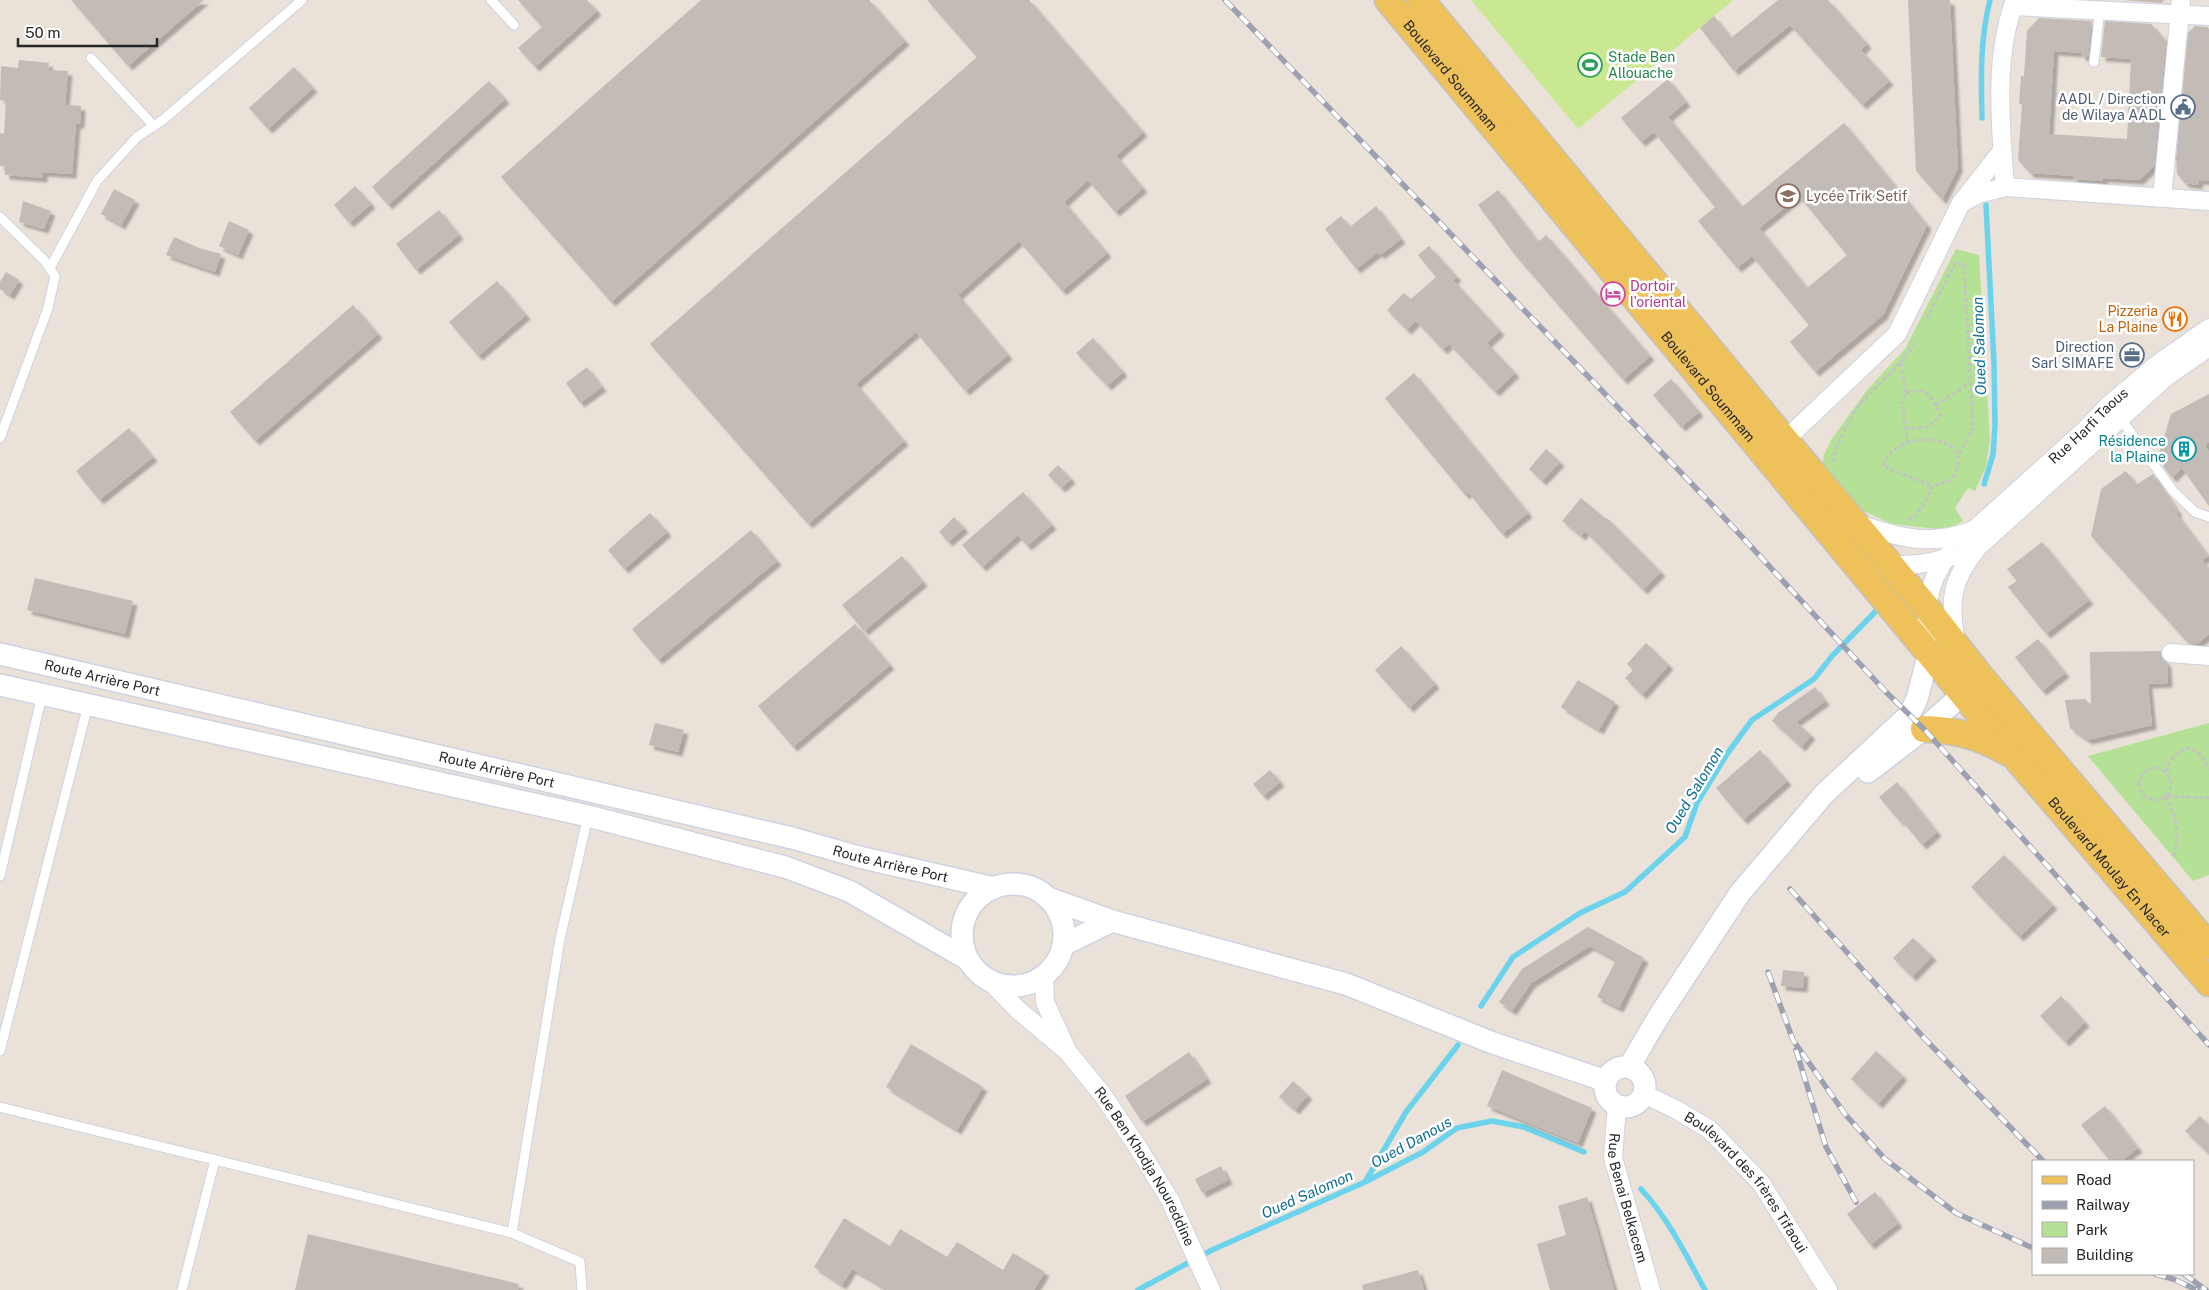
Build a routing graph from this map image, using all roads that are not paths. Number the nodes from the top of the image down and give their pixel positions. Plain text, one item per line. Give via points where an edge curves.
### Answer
1 (302, 0) edge
2 (491, 0) edge
3 (1388, 0) edge
4 (1421, 0) edge
5 (2014, 3) edge
6 (2106, 6) edge
7 (2180, 7) edge
8 (2209, 16) edge
9 (514, 25) dead end
10 (91, 58) dead end
11 (2094, 62) dead end
12 (154, 126) junction
13 (2002, 150) junction
14 (2005, 187) junction
15 (2162, 198) junction
16 (2209, 201) edge
17 (1961, 203) junction
18 (0, 217) edge
19 (50, 268) junction
20 (2209, 328) edge
21 (2209, 347) edge
22 (2121, 419) junction
23 (0, 438) edge
24 (1785, 440) junction
25 (2209, 517) edge
26 (1853, 522) junction
27 (1981, 534) junction
28 (1848, 555) junction
29 (1947, 557) junction
30 (1891, 565) junction
31 (1926, 607) junction
32 (1929, 653) junction
33 (2171, 653) dead end
34 (0, 654) edge
35 (2209, 656) edge
36 (1964, 671) junction
37 (0, 685) edge
38 (42, 695) junction
39 (88, 705) junction
40 (1916, 722) junction
41 (2018, 746) junction
42 (588, 816) junction
43 (0, 876) edge
44 (994, 888) junction
45 (1048, 898) junction
46 (1112, 921) junction
47 (1063, 945) junction
48 (2209, 946) edge
49 (968, 959) junction
50 (1044, 976) junction
51 (990, 981) junction
52 (2209, 983) edge
53 (0, 1051) edge
54 (1067, 1051) junction
55 (1629, 1067) junction
56 (1606, 1081) junction
57 (1644, 1094) junction
58 (1616, 1105) junction
59 (0, 1108) edge
60 (215, 1160) junction
61 (512, 1233) junction
62 (182, 1290) edge
63 (582, 1290) edge
64 (1211, 1290) edge
65 (1651, 1290) edge
66 (1828, 1290) edge

1 - 12 lane
2 - 9 lane
3 - 28 main road, Boulevard Soummam
4 - 24 main road, Boulevard Soummam
5 - 6 street
5 - 13 street via 2001,73
6 - 7 street
6 - 11 lane
7 - 8 street
7 - 15 street
10 - 12 lane
12 - 19 lane via 137,137 97,181
13 - 14 street
13 - 17 street
14 - 15 street
14 - 17 street via 1978,194
15 - 16 street
17 - 24 street via 1896,334
18 - 19 lane
19 - 23 lane via 55,276 48,308
20 - 27 street, Rue Harfi Taous via 2159,363 2110,405
21 - 22 street, Rue Harfi Taous via 2167,376
22 - 25 lane via 2173,491 2195,512
22 - 27 street, Rue Harfi Taous
24 - 26 main road, Boulevard Soummam
26 - 27 street, Rue Harfi Taous via 1920,540
26 - 30 main road, Boulevard Soummam
27 - 29 street, Rue Harfi Taous via 1955,547
27 - 36 street, Rue Harfi Taous via 1952,594 1951,611
28 - 30 street
28 - 32 main road, Boulevard Soummam
29 - 30 street via 1925,564
29 - 31 street, Rue Harfi Taous via 1931,586
30 - 31 main road, Boulevard Soummam
31 - 32 street, Rue Harfi Taous
31 - 36 main road, Boulevard Soummam
32 - 36 main road, Boulevard Soummam
32 - 40 street via 1917,700
33 - 35 street
34 - 44 street, Route Arrière Port
36 - 40 street
36 - 41 main road, Boulevard Soummam
37 - 38 street, Route Arrière Port
38 - 39 street, Route Arrière Port
38 - 43 lane
39 - 42 street, Route Arrière Port
39 - 53 lane
40 - 41 main road via 1994,744
40 - 55 street via 1885,758 1795,830 1766,862 1730,908
41 - 48 main road, Boulevard Moulay En Nacer
41 - 52 main road, Boulevard Moulay En Nacer
42 - 49 street, Route Arrière Port via 785,867 849,891
42 - 61 lane via 560,939
44 - 45 street via 1022,885
44 - 49 street via 979,897 962,926 962,943
45 - 46 street
45 - 47 street via 1064,928
46 - 47 street
46 - 56 street via 1346,984 1493,1043
47 - 50 street via 1059,957
49 - 51 street via 977,972
50 - 51 street via 1018,986 1003,986
50 - 54 street, Rue Ben Khodja Noureddine via 1045,1002
51 - 54 street, Rue Ben Khodja Noureddine via 1018,1010
54 - 64 street, Rue Ben Khodja Noureddine via 1102,1094 1170,1200
55 - 56 street via 1612,1071
55 - 57 street via 1644,1080
56 - 58 street via 1608,1098
57 - 58 street via 1630,1107
57 - 66 street, Boulevard des frères Tifaoui via 1709,1129 1761,1183
58 - 65 street, Rue Benai Belkacem via 1613,1158
59 - 60 lane
60 - 61 lane
60 - 62 lane
61 - 63 lane via 580,1262

